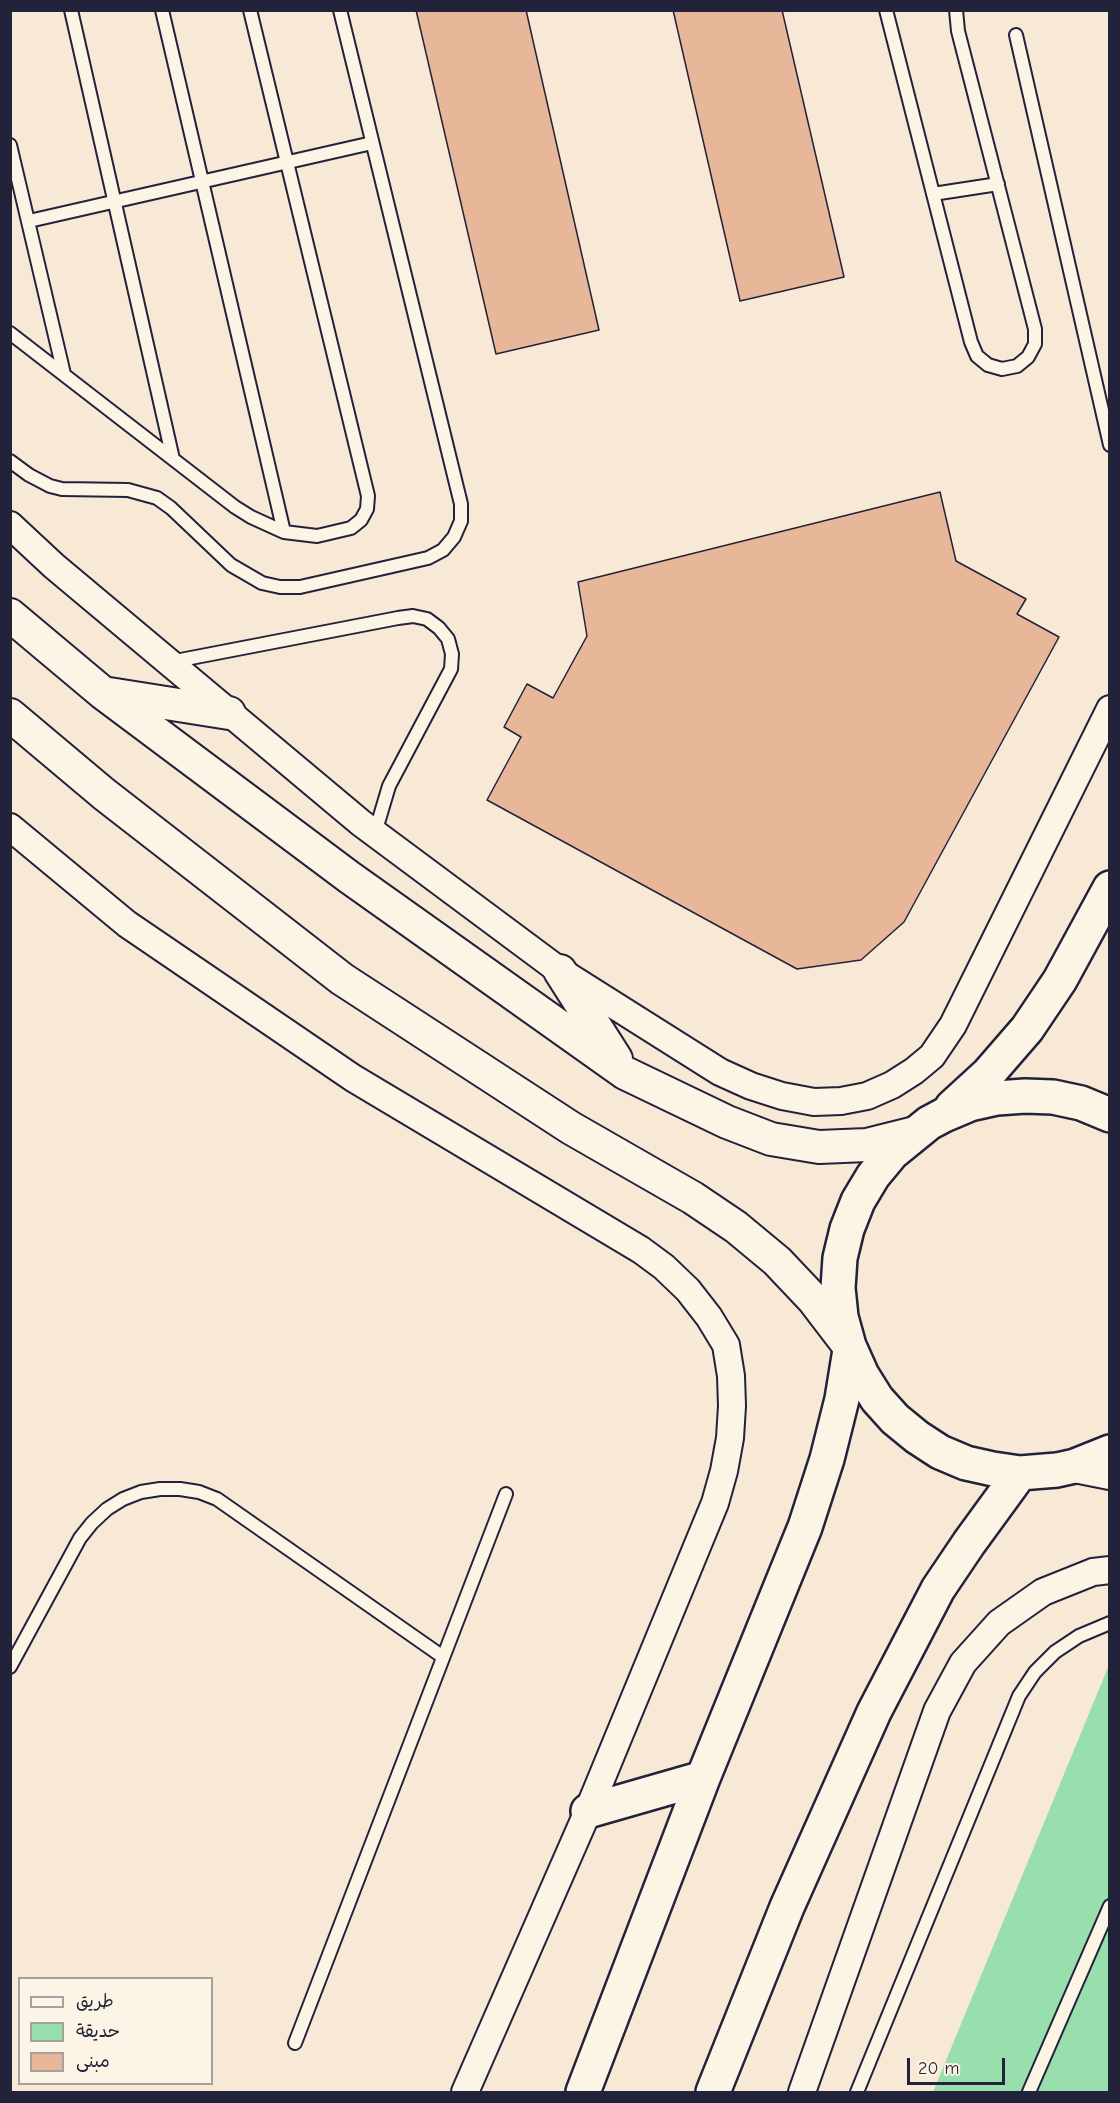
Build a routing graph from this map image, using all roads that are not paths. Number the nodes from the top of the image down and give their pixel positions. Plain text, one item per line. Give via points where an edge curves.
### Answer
1 (71, 10) edge
2 (162, 10) edge
3 (250, 10) edge
4 (339, 10) edge
5 (886, 10) edge
6 (956, 10) edge
7 (1016, 35) dead end
8 (372, 143) junction
9 (10, 145) edge
10 (287, 163) junction
11 (202, 182) junction
12 (998, 184) junction
13 (933, 194) junction
14 (114, 202) junction
15 (28, 221) junction
16 (10, 333) edge
17 (64, 374) junction
18 (1110, 445) edge
19 (174, 459) junction
20 (10, 460) edge
21 (10, 525) edge
22 (284, 532) junction
23 (10, 615) edge
24 (169, 662) junction
25 (103, 693) junction
26 (1110, 708) edge
27 (229, 713) junction
28 (10, 715) edge
29 (10, 827) edge
30 (375, 833) junction
31 (1110, 888) edge
32 (560, 971) junction
33 (625, 1073) junction
34 (944, 1115) junction
35 (1110, 1115) edge
36 (915, 1133) junction
37 (849, 1348) junction
38 (1110, 1452) edge
39 (1076, 1466) junction
40 (1020, 1473) junction
41 (1110, 1473) edge
42 (506, 1494) dead end
43 (1110, 1570) edge
44 (1110, 1623) edge
45 (443, 1657) junction
46 (10, 1667) edge
47 (703, 1778) junction
48 (588, 1811) junction
49 (1110, 1906) edge
50 (295, 2043) dead end
51 (465, 2092) edge
52 (583, 2092) edge
53 (713, 2092) edge
54 (802, 2092) edge
55 (857, 2092) edge
56 (1029, 2092) edge

1 - 14 lane
2 - 11 lane
3 - 10 lane
4 - 8 lane
5 - 13 lane
6 - 12 lane
7 - 18 lane
8 - 10 lane
8 - 20 lane via 461,504 458,529 443,550 417,561 300,587 280,587 262,583 231,565 158,498 128,490 50,486 29,476
9 - 15 lane
10 - 11 lane
10 - 22 lane via 368,496 367,509 351,528 317,536
11 - 14 lane
11 - 22 lane
12 - 13 lane
12 - 13 lane via 1035,329 1035,344 1028,357 1017,366 1002,369 977,356 971,342
14 - 15 lane
14 - 19 lane
15 - 17 lane
16 - 17 lane
17 - 19 lane
19 - 22 lane via 235,507
21 - 24 street
23 - 25 street
24 - 27 street
24 - 30 lane via 413,616 427,619 439,628 448,639 451,669 389,786
25 - 27 street
25 - 33 street via 349,877
26 - 32 street via 953,1026 932,1056 892,1085 841,1101 814,1102 751,1086 720,1072
27 - 30 street
28 - 37 street via 104,794 342,979 571,1128 693,1197 736,1227 777,1261 813,1299
29 - 48 street via 127,924 343,1071 641,1250 688,1290 726,1345 731,1376 730,1438 715,1503
30 - 32 street
31 - 34 main road via 1060,980 1027,1029
32 - 33 street
33 - 36 street via 771,1139 819,1147 867,1145
34 - 35 main road via 970,1104 1025,1096 1081,1103
34 - 36 main road
36 - 37 main road via 873,1176 847,1229 838,1288
37 - 40 main road via 877,1399 917,1437 966,1463
37 - 47 main road via 840,1409 805,1527
38 - 39 main road
39 - 40 main road
39 - 41 street
40 - 53 main road via 938,1589 874,1712 787,1907
42 - 45 lane
43 - 54 street via 1093,1572 1043,1592 999,1623 963,1663 937,1711
44 - 55 lane via 1055,1652 1019,1696
45 - 46 lane via 217,1499 199,1492 160,1489 123,1499 92,1522
45 - 50 lane
47 - 48 main road
47 - 52 main road
48 - 51 street
49 - 56 lane

